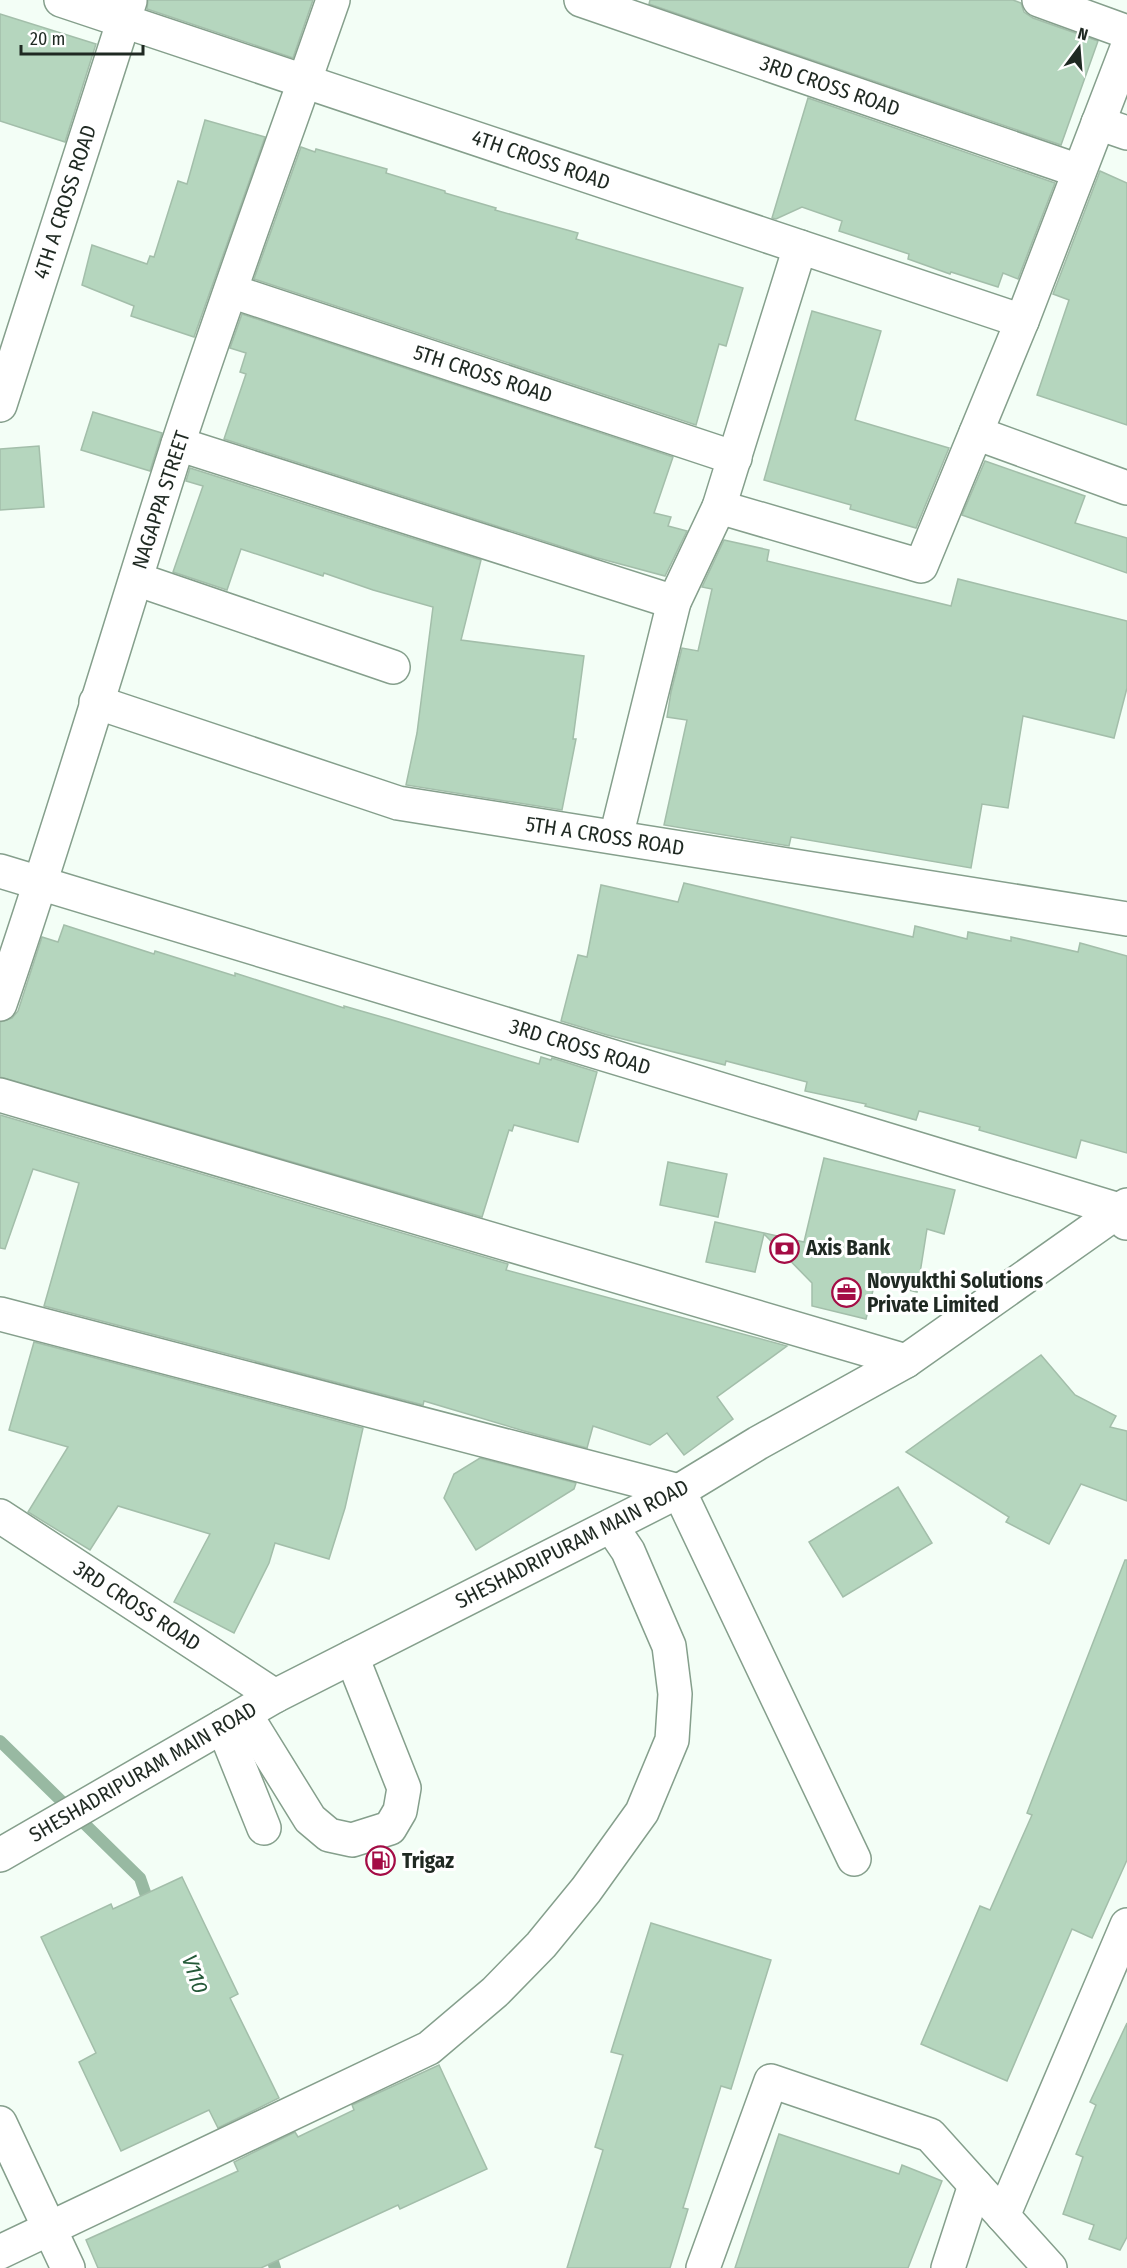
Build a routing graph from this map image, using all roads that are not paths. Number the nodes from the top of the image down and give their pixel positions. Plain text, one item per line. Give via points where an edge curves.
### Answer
1 (61, 0) edge
2 (333, 0) edge
3 (581, 0) edge
4 (1038, 0) edge
5 (127, 11) edge
6 (1127, 32) edge
7 (1127, 48) edge
8 (304, 81) junction
9 (1112, 128) edge
10 (1079, 171) junction
11 (800, 247) junction
12 (231, 291) junction
13 (1022, 321) junction
14 (0, 405) edge
15 (976, 433) junction
16 (178, 444) junction
17 (735, 458) junction
18 (1127, 488) edge
19 (719, 507) junction
20 (136, 579) junction
21 (674, 602) junction
22 (393, 667) dead end
23 (96, 702) junction
24 (616, 837) junction
25 (0, 871) edge
26 (41, 883) junction
27 (1127, 919) edge
28 (0, 1004) edge
29 (0, 1095) edge
30 (1124, 1214) edge
31 (0, 1314) edge
32 (906, 1361) junction
33 (680, 1491) junction
34 (0, 1516) edge
35 (611, 1526) junction
36 (352, 1657) junction
37 (275, 1696) junction
38 (234, 1720) junction
39 (264, 1828) dead end
40 (0, 1855) edge
41 (854, 1859) dead end
42 (1127, 1925) edge
43 (0, 2123) edge
44 (975, 2185) junction
45 (1003, 2217) junction
46 (51, 2228) junction
47 (0, 2252) edge
48 (68, 2268) edge
49 (703, 2268) edge
50 (948, 2268) edge
51 (1050, 2268) edge

1 - 5 street, 4TH CROSS ROAD
2 - 8 street, NAGAPPA STREET
3 - 10 street, 3RD CROSS ROAD
4 - 6 street
5 - 8 street, 4TH CROSS ROAD
5 - 14 street, 4TH A CROSS ROAD
7 - 9 street
8 - 11 street, 4TH CROSS ROAD
8 - 12 street, NAGAPPA STREET
9 - 10 street
10 - 13 street
11 - 13 street, 4TH CROSS ROAD
11 - 17 street
12 - 16 street, NAGAPPA STREET
12 - 17 street, 5TH CROSS ROAD
13 - 15 street
15 - 18 street
15 - 19 street via 921,566
16 - 20 street, NAGAPPA STREET
16 - 21 street
17 - 19 street
19 - 21 street
20 - 22 street
20 - 23 street, NAGAPPA STREET
21 - 24 street
23 - 24 street, 5TH A CROSS ROAD via 398,803
23 - 26 street, NAGAPPA STREET
24 - 27 street, 5TH A CROSS ROAD
25 - 26 street, 3RD CROSS ROAD
26 - 28 street, NAGAPPA STREET
26 - 30 street, 3RD CROSS ROAD
29 - 32 street
30 - 32 street, SHESHADRIPURAM MAIN ROAD
31 - 33 street
32 - 33 street, SHESHADRIPURAM MAIN ROAD
33 - 35 street, SHESHADRIPURAM MAIN ROAD
33 - 41 street
34 - 37 street, 3RD CROSS ROAD
35 - 36 street, SHESHADRIPURAM MAIN ROAD
35 - 46 street via 628,1551 669,1646 675,1694 672,1740 642,1812 586,1890 541,1945 495,1992 429,2048
36 - 37 street, SHESHADRIPURAM MAIN ROAD
36 - 38 street via 404,1788 400,1810 390,1828 352,1840 329,1835 310,1819
37 - 38 street, SHESHADRIPURAM MAIN ROAD
38 - 39 street
38 - 40 street, SHESHADRIPURAM MAIN ROAD
42 - 45 street
43 - 46 street
44 - 45 street
44 - 49 street via 930,2135 771,2081
44 - 50 street
45 - 51 street
46 - 47 street
46 - 48 street

